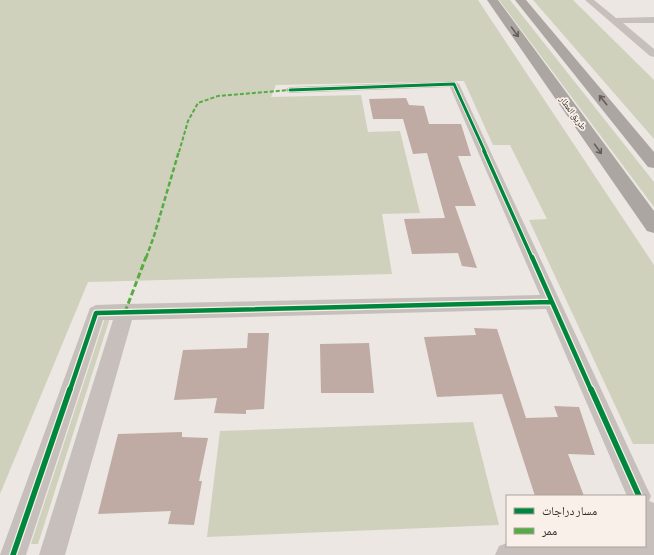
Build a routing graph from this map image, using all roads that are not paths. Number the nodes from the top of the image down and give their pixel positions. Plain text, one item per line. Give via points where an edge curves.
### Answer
1 (492, 0) edge
2 (520, 0) edge
3 (589, 0) edge
4 (654, 20) edge
5 (614, 21) junction
6 (654, 54) edge
7 (290, 90) dead end
8 (654, 163) edge
9 (654, 226) edge
10 (552, 302) junction
11 (125, 312) junction
12 (638, 495) edge
13 (646, 512) edge
14 (654, 531) edge
15 (654, 549) edge
16 (13, 555) edge
17 (52, 555) edge
18 (508, 555) edge

1 -> 9 highway, طريق المطار
8 -> 2 highway
3 - 5 street
4 - 5 street
5 - 6 street
7 - 10 street via 454,84
10 - 11 street
10 - 12 street
11 - 16 street via 96,313
11 - 17 street
13 - 14 street
15 - 18 street

